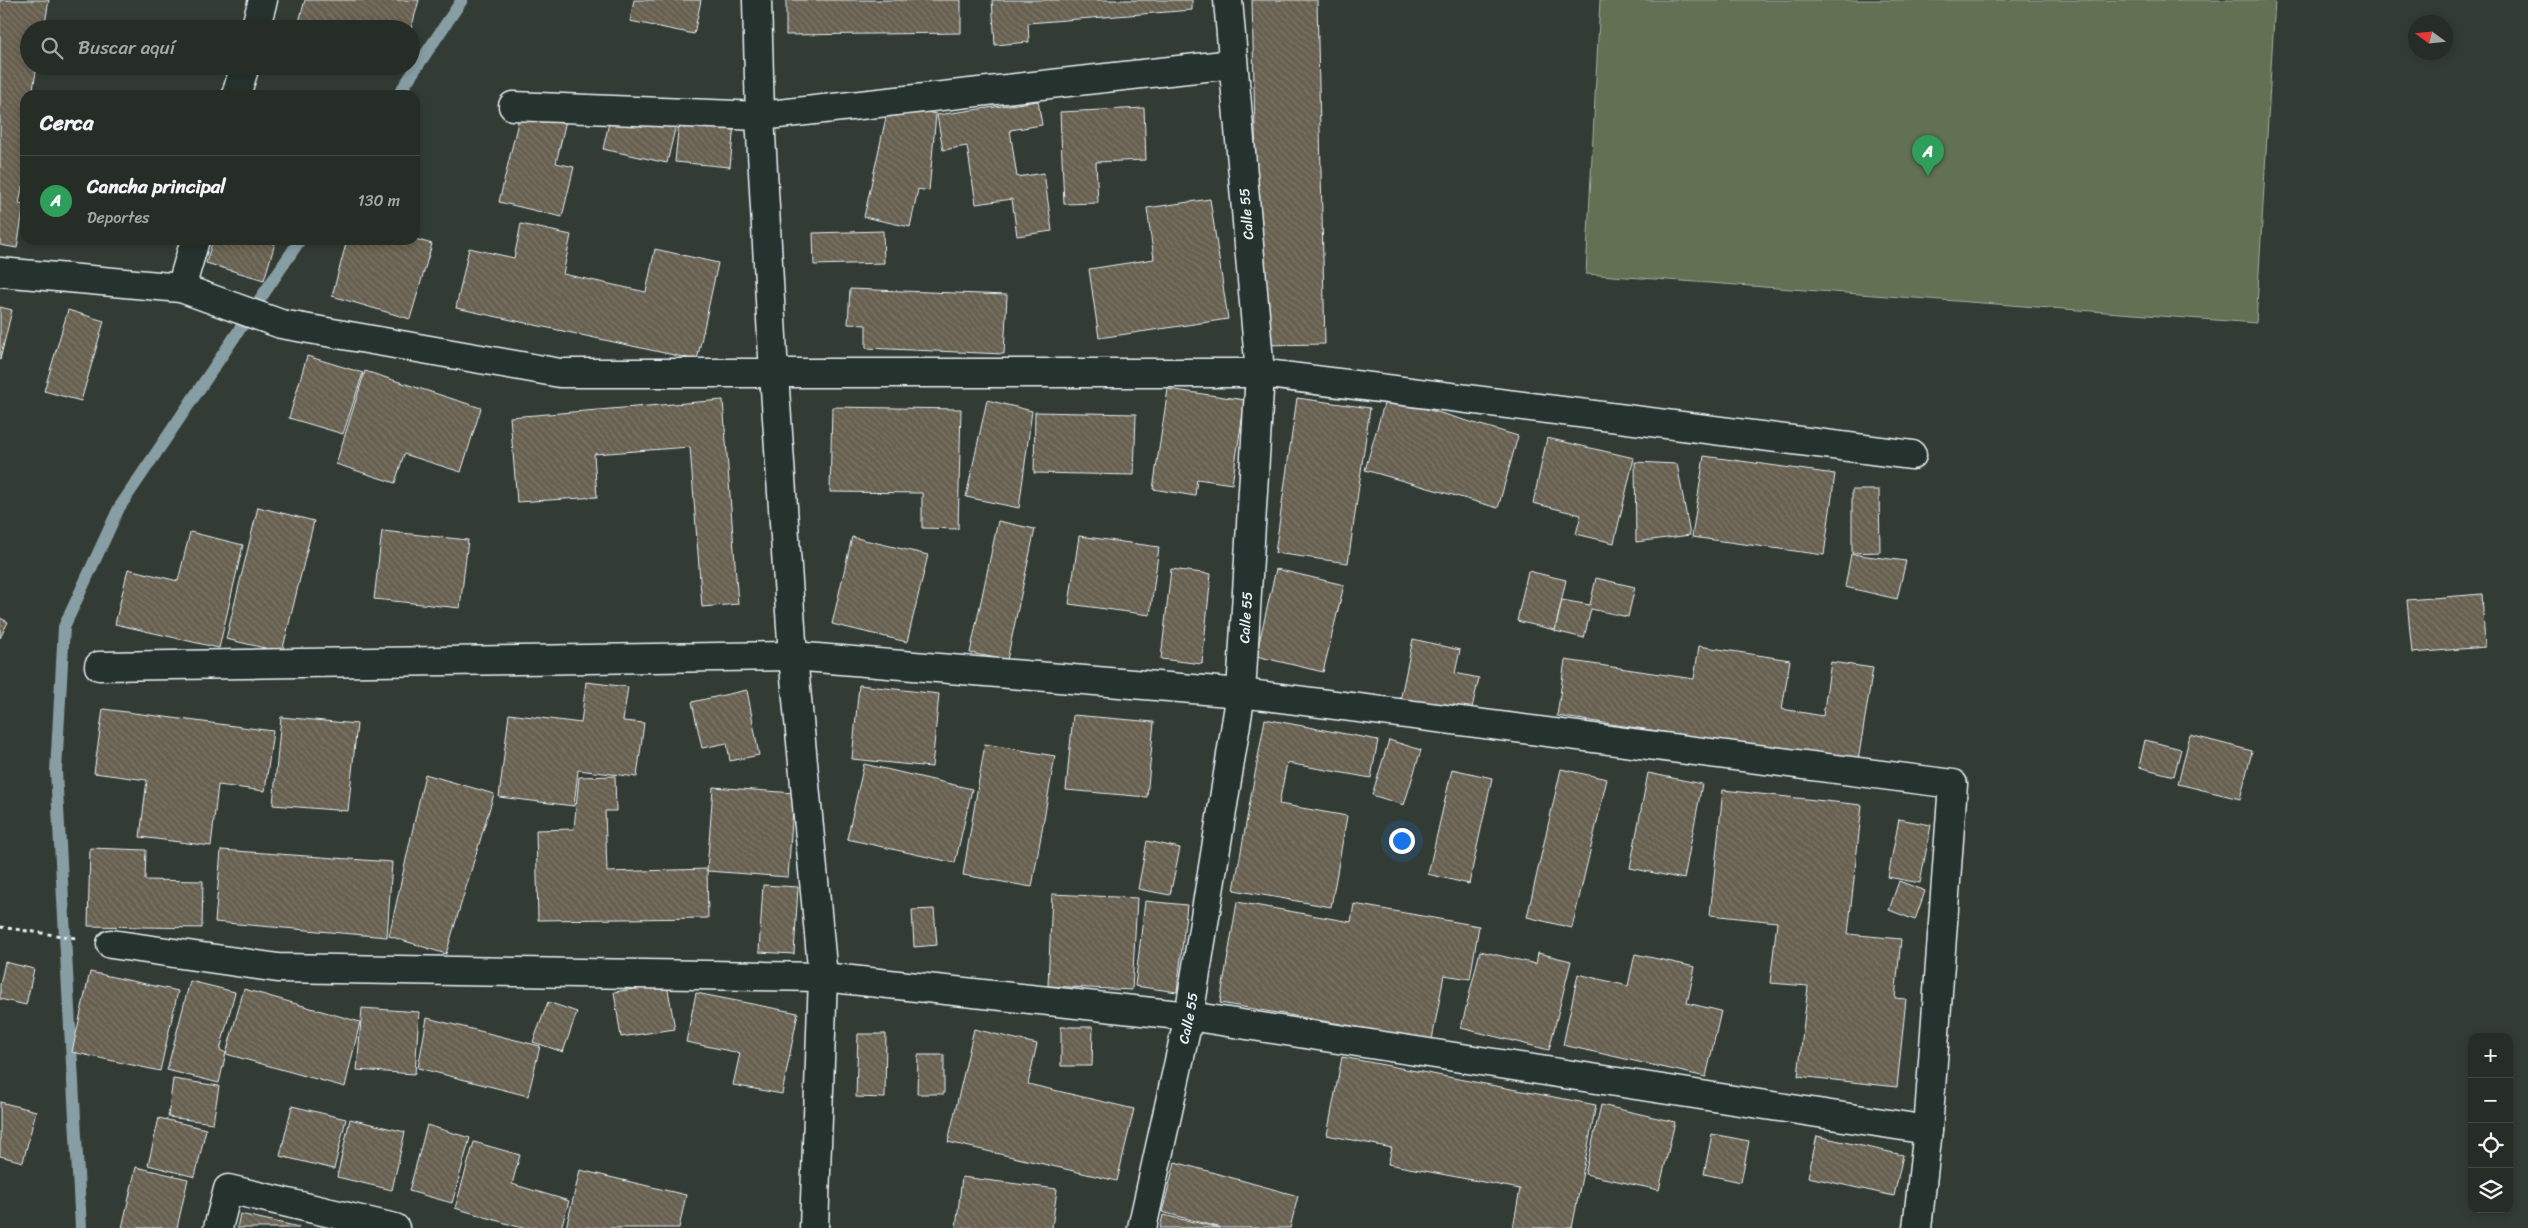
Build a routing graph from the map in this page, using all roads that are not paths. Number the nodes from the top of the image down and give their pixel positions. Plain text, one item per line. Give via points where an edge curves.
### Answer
1 (263, 0) edge
2 (757, 0) edge
3 (1228, 0) edge
4 (257, 20) edge
5 (1233, 64) junction
6 (242, 75) edge
7 (238, 90) edge
8 (513, 106) dead end
9 (760, 116) junction
10 (194, 245) edge
11 (0, 272) edge
12 (182, 288) junction
13 (774, 374) junction
14 (1260, 374) junction
15 (1912, 455) dead end
16 (793, 656) junction
17 (99, 666) dead end
18 (1241, 693) junction
19 (111, 944) road end
20 (823, 977) junction
21 (1189, 1016) junction
22 (1928, 1130) junction
23 (218, 1228) edge
24 (395, 1228) edge
25 (814, 1228) edge
26 (1142, 1228) edge
27 (1917, 1228) edge

1 - 4 street
2 - 9 street
3 - 5 street, Calle 55
5 - 9 street
5 - 14 street, Calle 55
6 - 7 street
8 - 9 street
9 - 13 street
10 - 12 street
11 - 12 street
12 - 13 street via 281,324 560,373
13 - 14 street
13 - 16 street
14 - 15 street
14 - 18 street, Calle 55
16 - 17 street
16 - 18 street
16 - 20 street
18 - 21 street, Calle 55
18 - 22 street via 1953,784
19 - 20 street via 278,968
20 - 21 street
20 - 25 street
21 - 22 street
21 - 26 street, Calle 55
22 - 27 street
23 - 24 street via 228,1189

